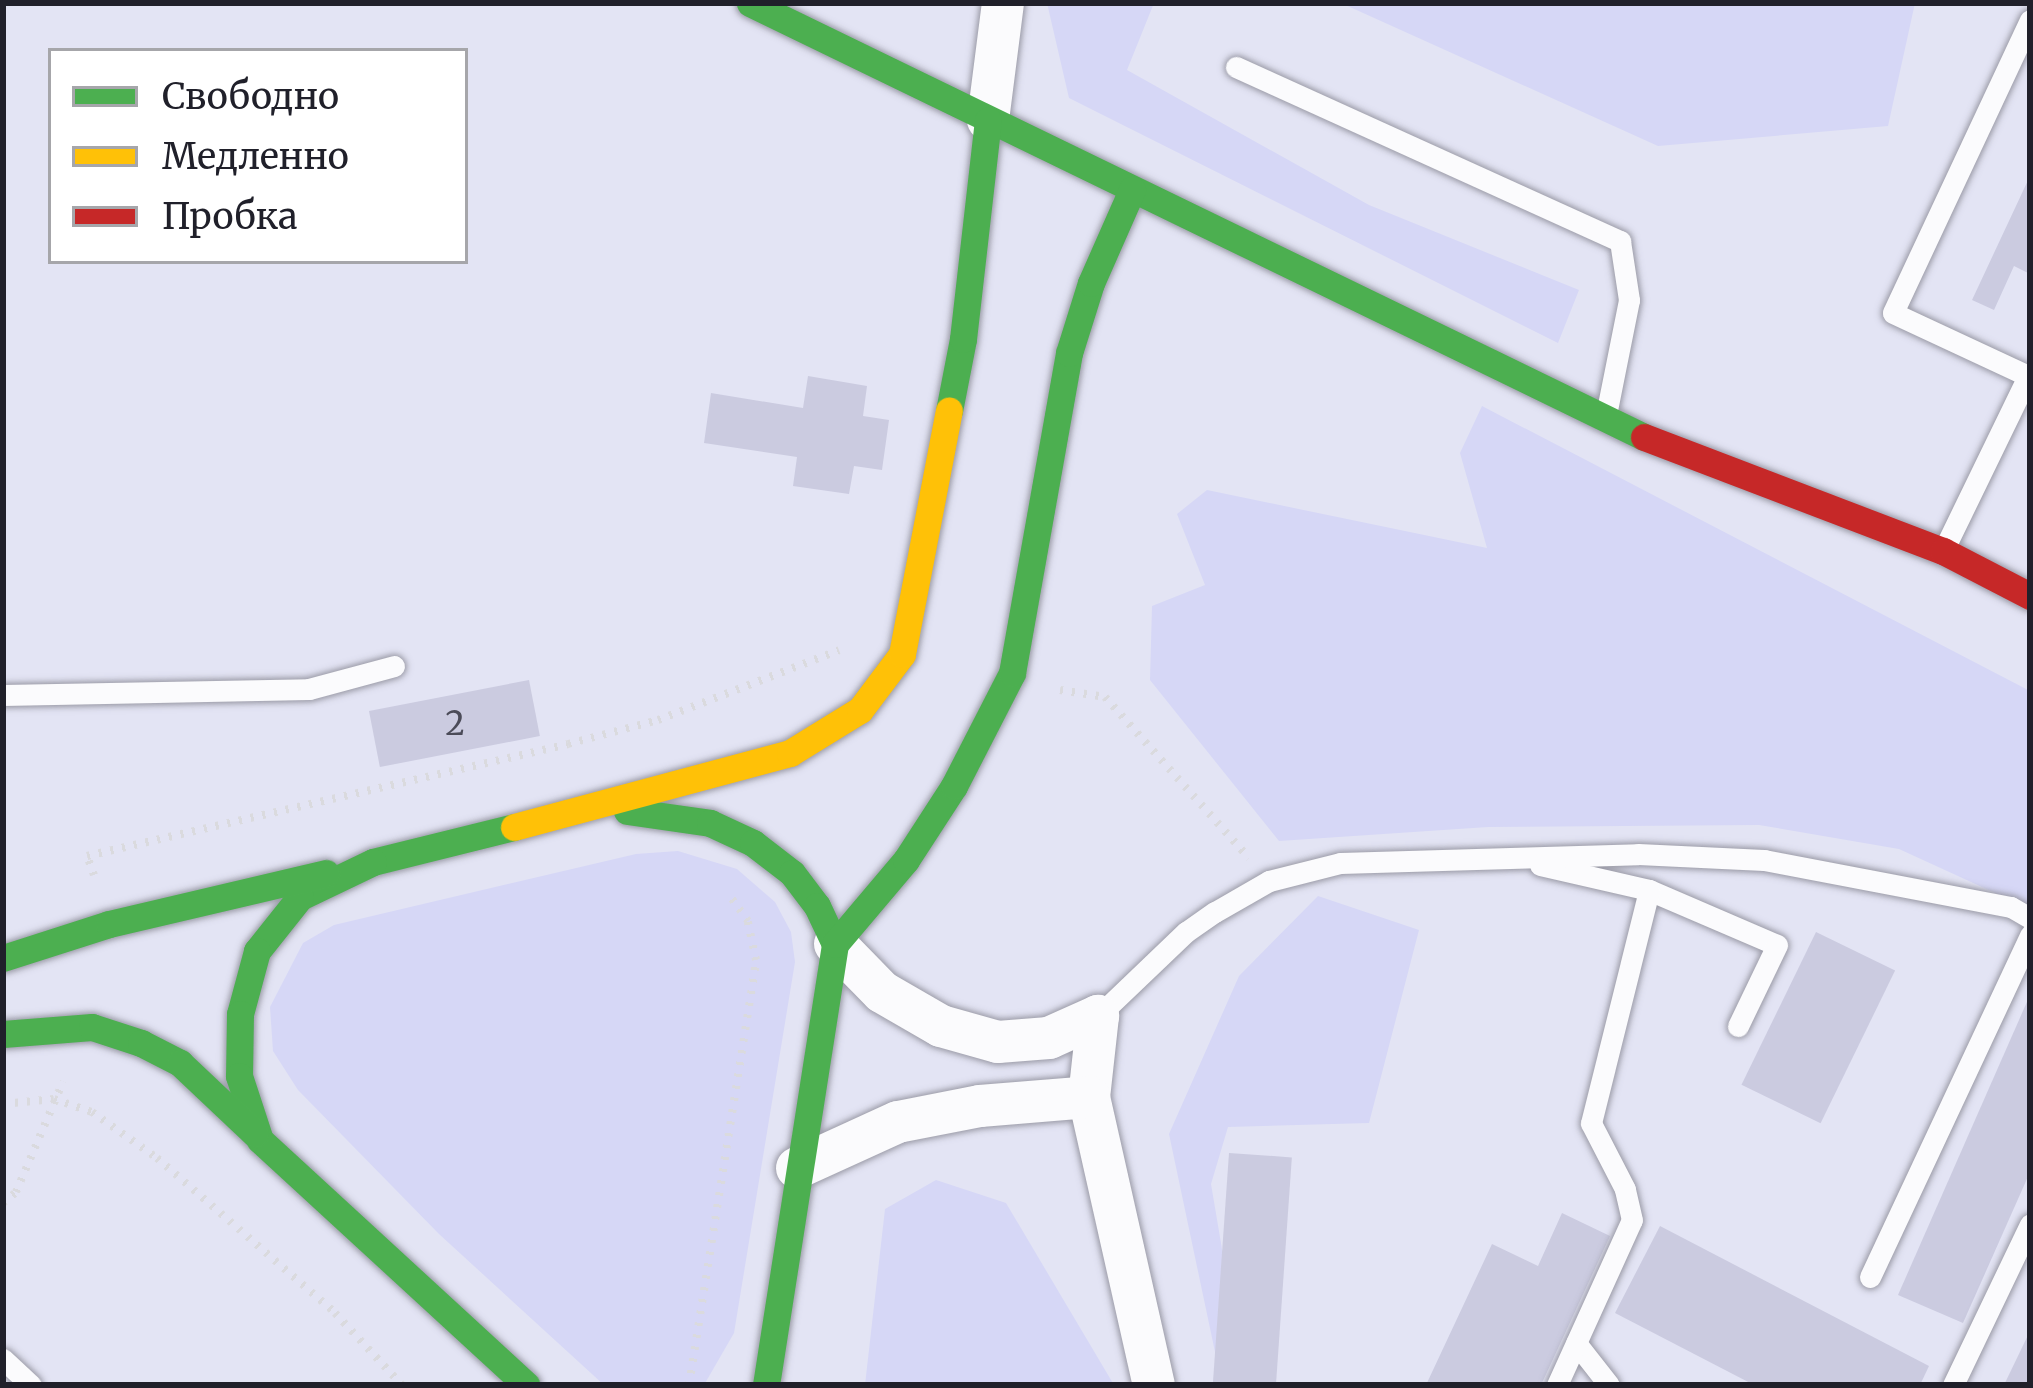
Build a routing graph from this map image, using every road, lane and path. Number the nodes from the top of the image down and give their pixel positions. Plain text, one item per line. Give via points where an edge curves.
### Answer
1 (751, 3) edge
2 (1003, 3) edge
3 (2030, 20) edge
4 (1236, 67) dead end
5 (988, 120) junction
6 (1132, 190) junction
7 (2029, 376) edge
8 (1605, 422) junction
9 (1943, 551) junction
10 (2030, 596) edge
11 (394, 667) dead end
12 (3, 695) edge
13 (583, 809) junction
14 (1510, 858) junction
15 (373, 862) junction
16 (726, 889) dead end
17 (1649, 890) junction
18 (2030, 918) edge
19 (2030, 935) edge
20 (835, 944) junction
21 (3, 958) edge
22 (1098, 1016) junction
23 (1738, 1026) dead end
24 (3, 1034) edge
25 (1089, 1097) junction
26 (3, 1104) edge
27 (260, 1139) junction
28 (797, 1168) junction
29 (2030, 1224) edge
30 (1870, 1277) dead end
31 (1576, 1343) junction
32 (3, 1359) edge
33 (31, 1385) edge
34 (402, 1385) edge
35 (526, 1385) edge
36 (689, 1385) edge
37 (766, 1385) edge
38 (1154, 1385) edge
39 (1557, 1385) edge
40 (1610, 1385) edge
41 (1953, 1385) edge

1 - 5 main road
2 - 5 street
3 - 7 lane via 1893,313
4 - 8 lane via 1620,241 1629,300
5 - 6 main road
5 - 13 main road via 963,339 897,661 860,710 790,753
6 - 8 main road
6 - 20 main road via 1070,353 1012,673 907,860
7 - 9 lane
8 - 9 main road
9 - 10 main road
11 - 12 lane via 309,689
13 - 15 main road
13 - 20 main road via 710,823 753,843 792,873
14 - 17 lane
14 - 18 lane via 1764,860 2011,907
14 - 22 lane via 1340,863 1269,881 1186,932
15 - 21 main road via 109,924
15 - 27 main road via 300,897 257,951 240,1014 239,1076
16 - 36 path via 748,921 756,960
17 - 23 lane via 1777,945
17 - 31 lane via 1591,1123 1632,1220
19 - 30 lane
20 - 22 street via 882,992 941,1027 998,1042 1049,1038
20 - 28 main road
22 - 25 street
24 - 27 main road via 92,1027 141,1042 180,1064
25 - 28 street via 898,1122
25 - 38 street
26 - 34 path via 54,1099 92,1112 335,1312
27 - 35 main road
28 - 37 main road
29 - 41 lane
31 - 39 lane
31 - 40 lane
32 - 33 lane

